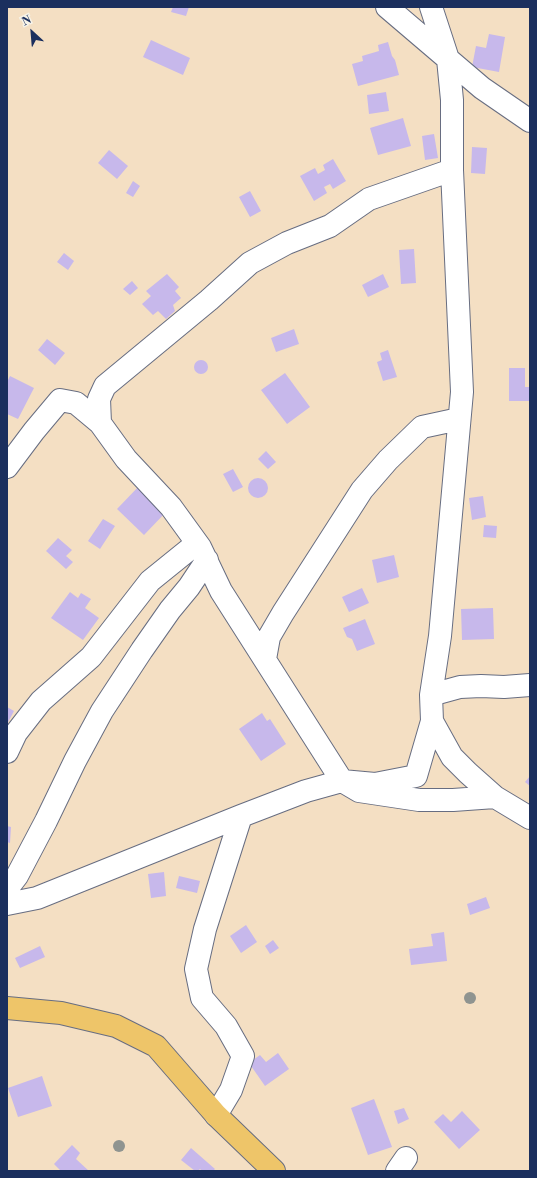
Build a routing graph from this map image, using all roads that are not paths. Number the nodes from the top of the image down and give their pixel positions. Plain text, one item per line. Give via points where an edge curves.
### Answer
1 (388, 7) edge
2 (431, 7) edge
3 (448, 59) junction
4 (530, 121) edge
5 (452, 170) junction
6 (459, 420) junction
7 (100, 423) junction
8 (7, 467) edge
9 (202, 552) junction
10 (265, 659) junction
11 (530, 685) edge
12 (431, 695) junction
13 (432, 721) junction
14 (7, 752) edge
15 (342, 781) junction
16 (495, 797) junction
17 (241, 816) junction
18 (530, 818) edge
19 (7, 888) edge
20 (7, 904) edge
21 (7, 1008) edge
22 (216, 1115) junction
23 (274, 1171) edge

1 - 3 street
2 - 3 street
3 - 4 street via 482,88
3 - 5 street via 452,100
5 - 6 street via 462,392
5 - 7 street via 369,199 330,226 287,243 250,263 105,386 99,399
6 - 10 street via 422,427 362,490 283,613 270,637
6 - 12 street via 440,636
7 - 8 street via 76,404 60,400
7 - 9 street via 126,459 171,507
9 - 10 street via 221,590
9 - 14 street via 150,581 91,658 41,701 16,733
9 - 19 street via 189,587 170,610 102,711 46,821
10 - 15 street
11 - 12 street via 460,687
12 - 13 street
13 - 15 street via 416,776 375,784
13 - 16 street via 452,757
15 - 16 street via 359,791 419,800
15 - 17 street via 306,791
16 - 18 street
17 - 20 street via 37,898
17 - 22 street via 205,929 196,969 202,998 226,1026 243,1056 231,1090
21 - 22 main road via 61,1014 116,1026 156,1046
22 - 23 main road

